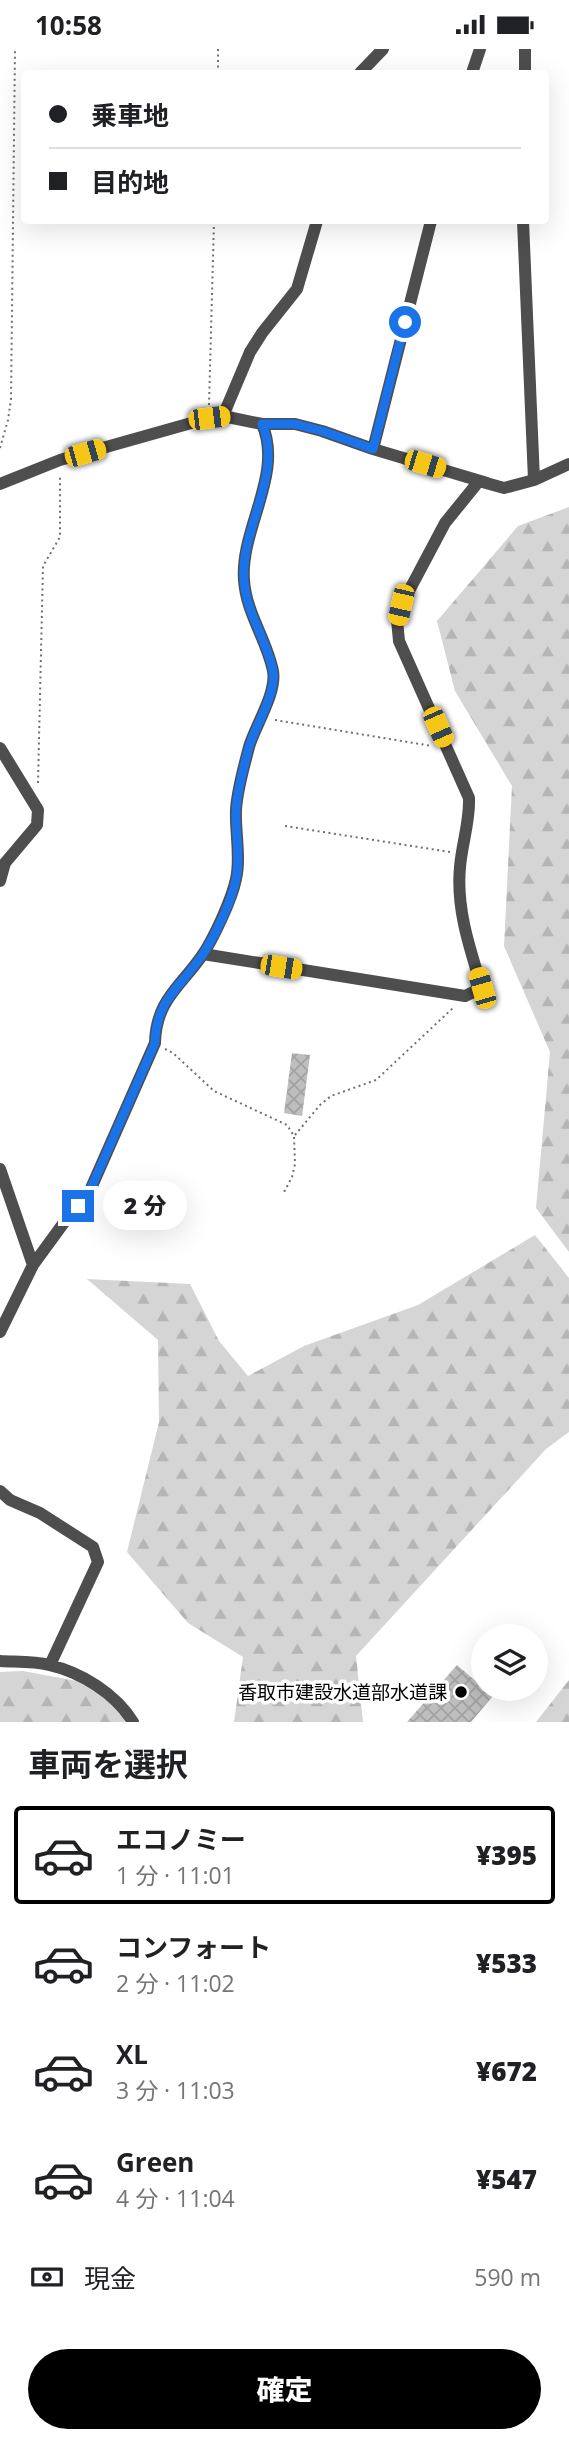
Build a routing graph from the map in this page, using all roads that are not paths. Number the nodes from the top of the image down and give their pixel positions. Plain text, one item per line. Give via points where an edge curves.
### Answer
1 (383, 49) edge
2 (480, 49) edge
3 (525, 49) edge
4 (363, 70) edge
5 (473, 70) edge
6 (524, 70) edge
7 (316, 224) edge
8 (430, 224) edge
9 (523, 224) edge
10 (223, 416) junction
11 (262, 424) junction
12 (373, 449) junction
13 (569, 464) edge
14 (534, 480) junction
15 (0, 484) edge
16 (504, 488) junction
17 (0, 748) edge
18 (0, 881) edge
19 (203, 954) junction
20 (0, 1169) edge
21 (33, 1265) junction
22 (0, 1332) edge
23 (0, 1491) edge
24 (0, 1661) edge
25 (50, 1665) junction
26 (133, 1722) edge

1 - 4 street
2 - 5 street
3 - 6 street
7 - 10 street via 298,289 250,352
8 - 12 street
9 - 14 street
10 - 11 street
10 - 15 street via 60,460
11 - 12 street via 295,424
11 - 19 street via 268,438 267,464 243,580 273,673 236,807 237,878
12 - 16 street
13 - 14 street
14 - 16 street
16 - 19 street via 479,481 445,523 397,620 399,641 470,797 460,868 463,924 482,988 465,996
17 - 18 street via 38,810 37,825 5,863
19 - 21 street via 161,1008 155,1043 88,1195
20 - 21 street
21 - 22 street
23 - 25 street via 93,1547 99,1562
24 - 25 street
25 - 26 street via 100,1688

